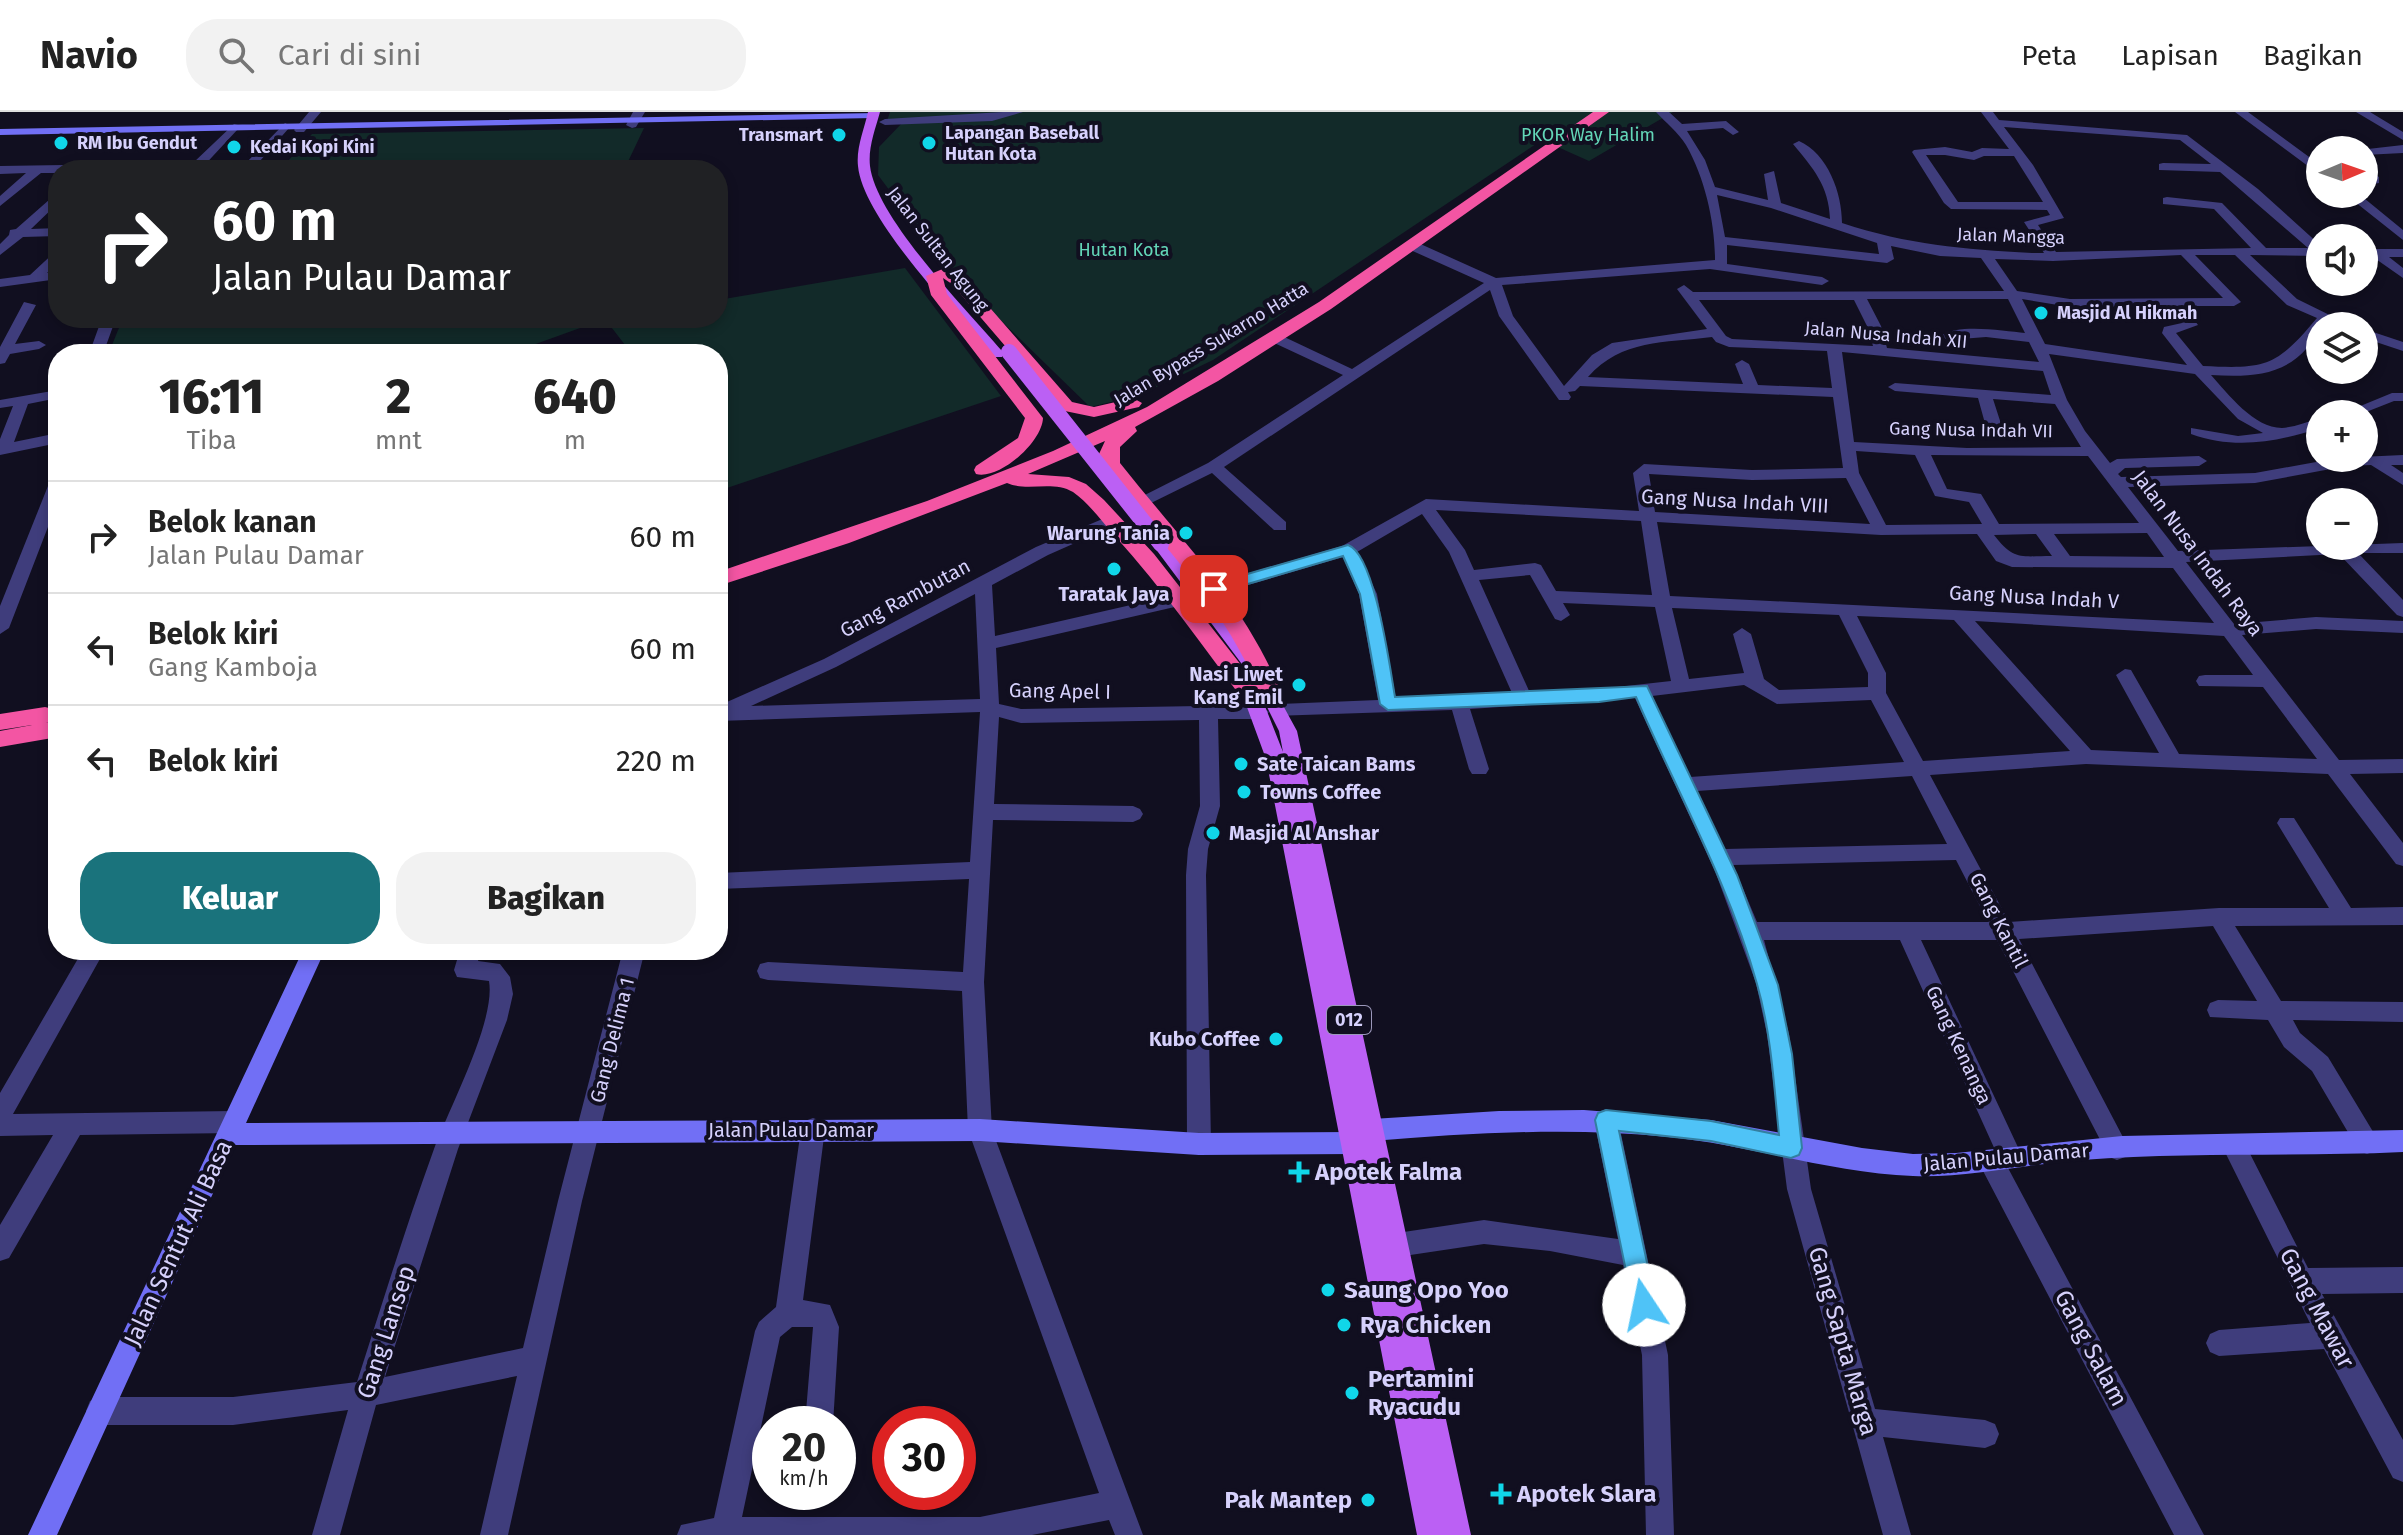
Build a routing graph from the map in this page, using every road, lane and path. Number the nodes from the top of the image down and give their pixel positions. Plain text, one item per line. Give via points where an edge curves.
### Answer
1 (315, 112) edge
2 (997, 112) edge
3 (1017, 112) edge
4 (1583, 112) edge
5 (1602, 112) edge
6 (1662, 112) edge
7 (1987, 112) edge
8 (2241, 112) edge
9 (2362, 112) edge
10 (880, 116) edge
11 (636, 119) edge
12 (1996, 123) junction
13 (282, 128) junction
14 (302, 128) junction
15 (1680, 128) junction
16 (231, 130) junction
17 (1733, 132) dead end
18 (0, 134) edge
19 (2403, 137) edge
20 (1799, 144) dead end
21 (2403, 149) edge
22 (2378, 150) edge
23 (2019, 153) junction
24 (203, 160) edge
25 (254, 160) edge
26 (2306, 161) edge
27 (1990, 164) dead end
28 (2027, 165) junction
29 (2163, 167) dead end
30 (2223, 168) junction
31 (38, 169) junction
32 (48, 169) edge
33 (0, 170) edge
34 (1770, 174) dead end
35 (1709, 189) junction
36 (1990, 189) dead end
37 (2167, 201) dead end
38 (0, 202) edge
39 (48, 205) edge
40 (1775, 205) junction
41 (2051, 206) junction
42 (2002, 207) junction
43 (2368, 208) edge
44 (1836, 225) junction
45 (48, 232) edge
46 (0, 233) edge
47 (19, 233) junction
48 (2403, 236) edge
49 (2306, 239) edge
50 (1720, 240) junction
51 (1883, 241) junction
52 (1411, 245) junction
53 (0, 251) edge
54 (2184, 251) junction
55 (2238, 251) junction
56 (2262, 251) junction
57 (2306, 252) edge
58 (2378, 253) edge
59 (2403, 253) edge
60 (1986, 256) junction
61 (2053, 257) junction
62 (2378, 258) edge
63 (1373, 262) junction
64 (48, 263) edge
65 (1715, 266) junction
66 (1670, 270) junction
67 (940, 274) junction
68 (2403, 274) edge
69 (48, 276) edge
70 (34, 278) junction
71 (1822, 281) dead end
72 (1494, 282) junction
73 (0, 283) edge
74 (2013, 295) junction
75 (1689, 296) junction
76 (1859, 297) junction
77 (2173, 302) junction
78 (29, 305) dead end
79 (2312, 312) edge
80 (1718, 336) junction
81 (1948, 336) dead end
82 (1273, 337) junction
83 (2306, 338) edge
84 (2378, 338) edge
85 (2038, 343) junction
86 (39, 345) dead end
87 (1834, 347) junction
88 (2403, 347) edge
89 (1881, 351) junction
90 (2, 354) edge
91 (1329, 364) junction
92 (1742, 364) dead end
93 (2049, 367) junction
94 (2199, 369) junction
95 (1352, 374) junction
96 (1577, 381) junction
97 (1337, 384) junction
98 (1895, 387) dead end
99 (1752, 389) junction
100 (1840, 393) junction
101 (1984, 394) junction
102 (2402, 395) edge
103 (48, 396) edge
104 (2060, 400) junction
105 (22, 401) junction
106 (1133, 403) junction
107 (2378, 403) edge
108 (0, 404) edge
109 (1066, 406) junction
110 (1155, 410) junction
111 (1034, 418) junction
112 (2306, 426) edge
113 (1994, 427) dead end
114 (2196, 431) dead end
115 (2280, 432) junction
116 (48, 440) edge
117 (1850, 446) junction
118 (2, 449) edge
119 (2093, 451) junction
120 (1922, 452) junction
121 (2403, 460) edge
122 (2199, 461) dead end
123 (2378, 461) edge
124 (2378, 463) edge
125 (1111, 464) junction
126 (1214, 466) junction
127 (2306, 469) edge
128 (1851, 473) junction
129 (2113, 476) junction
130 (981, 479) junction
131 (2403, 480) edge
132 (1141, 501) junction
133 (1097, 504) junction
134 (1426, 504) junction
135 (48, 506) edge
136 (1650, 518) junction
137 (1112, 520) junction
138 (1280, 526) dead end
139 (2151, 528) junction
140 (1881, 530) junction
141 (1988, 530) junction
142 (2042, 530) junction
143 (2378, 548) edge
144 (2403, 548) edge
145 (1348, 550) junction
146 (2306, 551) edge
147 (2174, 560) junction
148 (2354, 560) edge
149 (2065, 561) junction
150 (728, 564) edge
151 (728, 576) edge
152 (1468, 576) junction
153 (983, 581) junction
154 (1214, 589) junction
155 (1553, 597) junction
156 (1179, 600) junction
157 (1662, 601) junction
158 (1845, 610) junction
159 (2403, 611) edge
160 (1959, 614) junction
161 (1561, 615) dead end
162 (2403, 627) edge
163 (0, 628) edge
164 (2228, 630) junction
165 (1742, 634) dead end
166 (988, 643) junction
167 (2125, 675) dead end
168 (1755, 680) junction
169 (2205, 681) dead end
170 (2266, 681) junction
171 (1681, 685) junction
172 (1641, 691) junction
173 (1877, 693) junction
174 (1524, 699) junction
175 (1266, 702) junction
176 (1459, 702) junction
177 (1388, 704) junction
178 (990, 706) junction
179 (728, 709) edge
180 (1208, 712) junction
181 (48, 714) edge
182 (728, 714) edge
183 (0, 722) edge
184 (48, 731) edge
185 (0, 739) edge
186 (2086, 757) junction
187 (2173, 760) junction
188 (2403, 766) edge
189 (2331, 767) junction
190 (1479, 769) dead end
191 (1917, 769) junction
192 (1683, 785) junction
193 (982, 812) junction
194 (1133, 814) dead end
195 (2287, 823) dead end
196 (1964, 852) junction
197 (1719, 857) junction
198 (2403, 858) edge
199 (980, 870) junction
200 (728, 881) edge
201 (2403, 916) edge
202 (2219, 917) junction
203 (2346, 917) junction
204 (1750, 931) junction
205 (2002, 931) junction
206 (1907, 932) junction
207 (88, 960) edge
208 (309, 960) edge
209 (468, 960) edge
210 (632, 960) edge
211 (768, 971) dead end
212 (973, 982) junction
213 (2218, 1010) dead end
214 (2275, 1010) junction
215 (2403, 1012) edge
216 (0, 1115) edge
217 (1606, 1120) junction
218 (73, 1124) junction
219 (0, 1125) edge
220 (232, 1128) junction
221 (813, 1129) junction
222 (590, 1130) junction
223 (980, 1130) junction
224 (452, 1132) junction
225 (1363, 1136) junction
226 (2403, 1141) edge
227 (2367, 1143) junction
228 (1199, 1144) junction
229 (2234, 1146) junction
230 (1791, 1148) junction
231 (2117, 1149) junction
232 (2001, 1159) junction
233 (1397, 1245) junction
234 (0, 1249) edge
235 (1634, 1254) junction
236 (2301, 1281) junction
237 (2401, 1284) edge
238 (788, 1314) junction
239 (2332, 1335) junction
240 (2219, 1343) dead end
241 (536, 1359) junction
242 (366, 1394) junction
243 (820, 1406) edge
244 (100, 1411) junction
245 (1867, 1422) junction
246 (1985, 1434) dead end
247 (2403, 1468) edge
248 (1117, 1504) junction
249 (725, 1531) junction
250 (908, 1534) edge
251 (1455, 1534) edge
252 (42, 1535) edge
253 (326, 1535) edge
254 (494, 1535) edge
255 (691, 1535) edge
256 (1129, 1535) edge
257 (1660, 1535) edge
258 (1897, 1535) edge
259 (2190, 1535) edge

1 - 14 street
2 - 10 street
3 - 10 street via 992,118
4 - 63 highway, Jalan Bypass Sukarno Hatta
5 - 52 highway, Jalan Bypass Sukarno Hatta
6 - 15 street
7 - 12 street
8 - 26 street
9 - 19 street
10 - 11 street
10 - 67 main road, Jalan Sultan Agung via 877,174
11 - 14 street
12 - 23 street
12 - 30 street via 2178,136
13 - 14 street
13 - 16 street
13 - 25 street
15 - 17 street via 1726,124
15 - 35 street via 1697,151
16 - 18 street
16 - 24 street
20 - 44 street via 1824,169 1836,205
21 - 22 street
23 - 28 street
23 - 42 street via 1974,156 1918,150 1950,203
27 - 28 street
28 - 41 street
29 - 30 street
30 - 49 street
31 - 32 street
31 - 33 street
31 - 38 street
34 - 40 street
35 - 40 street, Jalan Mangga
35 - 50 street
36 - 42 street
37 - 56 street via 2221,207
39 - 47 street
40 - 44 street, Jalan Mangga
41 - 42 street
41 - 61 street via 2057,220 2030,222
43 - 48 street
44 - 51 street, Jalan Mangga
45 - 47 street
46 - 47 street
47 - 53 street
50 - 51 street via 1887,259
50 - 65 street via 1722,259
51 - 60 street, Jalan Mangga
52 - 63 highway, Jalan Bypass Sukarno Hatta
52 - 72 street
54 - 55 street, Jalan Mangga
54 - 61 street, Jalan Mangga
54 - 77 street via 2234,302
55 - 56 street, Jalan Mangga
55 - 79 street via 2292,302
56 - 57 street, Jalan Mangga
58 - 59 street
60 - 61 street, Jalan Mangga
60 - 74 street, Jalan Nusa Indah Raya
62 - 68 street
63 - 82 highway, Jalan Bypass Sukarno Hatta
63 - 106 highway, Jalan Bypass Sukarno Hatta
64 - 70 street
65 - 66 street
65 - 71 street
66 - 72 street
66 - 75 street
67 - 109 highway via 958,281
67 - 111 highway via 939,295
67 - 175 main road, Jalan Sultan Agung / 012 via 1155,546
69 - 70 street
70 - 73 street
72 - 95 street
72 - 96 street, Jalan Nusa Indah XII via 1506,316 1561,401
74 - 76 street
74 - 77 street via 2070,303
74 - 85 street, Jalan Nusa Indah Raya
75 - 76 street
75 - 80 street
76 - 89 street
77 - 94 street via 2191,325 2169,333
78 - 90 street
80 - 87 street, Jalan Nusa Indah XII via 1729,343
80 - 96 street, Jalan Nusa Indah XII via 1617,346 1597,358
81 - 85 street via 1986,333
82 - 91 street
82 - 110 highway, Jalan Bypass Sukarno Hatta
83 - 94 street via 2272,367
84 - 88 street
85 - 93 street, Jalan Nusa Indah Raya
85 - 94 street
86 - 90 street
87 - 89 street, Jalan Nusa Indah XII
87 - 100 street
89 - 93 street, Jalan Nusa Indah XII
91 - 95 street
91 - 97 street
92 - 99 street
93 - 104 street, Jalan Nusa Indah Raya
94 - 115 street via 2221,396 2264,428
95 - 97 street
96 - 99 street
97 - 126 street
98 - 101 street
99 - 100 street
100 - 117 street
101 - 104 street
101 - 113 street
102 - 107 street
103 - 105 street
104 - 119 street, Jalan Nusa Indah Raya
105 - 108 street
105 - 118 street
106 - 109 highway via 1094,412
106 - 130 highway, Jalan Bypass Sukarno Hatta
109 - 111 highway via 1072,418 1065,425 1051,426
110 - 125 highway via 1109,447
110 - 130 highway, Jalan Bypass Sukarno Hatta via 1076,448
111 - 130 highway via 1034,430 1025,441
112 - 115 street
114 - 115 street via 2226,440
116 - 118 street
117 - 120 street, Gang Nusa Indah VII
117 - 128 street
119 - 120 street, Gang Nusa Indah VII
119 - 129 street, Jalan Nusa Indah Raya
120 - 141 street via 1941,493 1975,498
121 - 123 street
122 - 129 street via 2117,464
124 - 131 street
125 - 132 highway
125 - 133 highway via 1094,458 1077,467 1077,477
126 - 132 street
126 - 138 street
127 - 129 street via 2255,478
128 - 136 street via 1644,469
128 - 140 street
129 - 139 street, Jalan Nusa Indah Raya
130 - 133 highway via 1057,480 1079,488
130 - 150 highway, Jalan Bypass Sukarno Hatta
130 - 151 highway, Jalan Bypass Sukarno Hatta via 864,532
132 - 154 highway
133 - 137 highway
134 - 136 street, Gang Nusa Indah VIII
134 - 145 street
134 - 152 street
135 - 163 street
136 - 140 street, Gang Nusa Indah VIII
136 - 157 street
137 - 153 street, Gang Rambutan
137 - 156 highway
139 - 142 street, Gang Nusa Indah VIII
139 - 147 street, Jalan Nusa Indah Raya
140 - 141 street, Gang Nusa Indah VIII
141 - 142 street, Gang Nusa Indah VIII
141 - 149 street via 2002,557 2012,562
142 - 149 street
143 - 144 street
145 - 154 street
145 - 177 street via 1368,594
146 - 147 street
147 - 149 street
147 - 164 street, Jalan Nusa Indah Raya
148 - 159 street
152 - 155 street via 1532,568
152 - 174 street
153 - 166 street
153 - 179 street, Gang Rambutan via 830,663
154 - 175 highway via 1257,657
155 - 157 street, Gang Nusa Indah V
155 - 161 street
156 - 166 street
156 - 175 highway
157 - 158 street, Gang Nusa Indah V
157 - 171 street
158 - 160 street, Gang Nusa Indah V
158 - 173 street, Gang Kantil via 1877,673
160 - 164 street, Gang Nusa Indah V
160 - 186 street
162 - 164 street, Gang Nusa Indah V via 2316,623
164 - 170 street, Jalan Nusa Indah Raya
165 - 168 street
166 - 178 street
167 - 187 street
168 - 171 street, Gang Apel I
168 - 173 street via 1777,697
169 - 170 street
170 - 189 street, Jalan Nusa Indah Raya
171 - 172 street, Gang Apel I
172 - 174 street, Gang Apel I
172 - 192 street, Gang Sapta Marga
173 - 191 street, Gang Kantil
174 - 176 street, Gang Apel I
175 - 177 street, Gang Apel I
175 - 180 street, Gang Apel I
175 - 225 main road, 012 via 1299,777
176 - 177 street, Gang Apel I
176 - 190 street
178 - 180 street, Gang Apel I via 1021,716
178 - 182 street, Gang Apel I
178 - 193 street
180 - 228 street via 1210,806 1196,875
181 - 183 highway
184 - 185 highway
186 - 187 street
186 - 191 street
187 - 189 street
188 - 189 street
189 - 198 street, Jalan Nusa Indah Raya
191 - 192 street
191 - 196 street, Gang Kantil
192 - 197 street, Gang Sapta Marga
193 - 194 street
193 - 199 street
195 - 203 street
196 - 197 street
196 - 205 street, Gang Kantil
197 - 204 street, Gang Sapta Marga
199 - 200 street
199 - 212 street
201 - 203 street
202 - 203 street
202 - 205 street
202 - 214 street
204 - 206 street
204 - 230 street, Gang Sapta Marga via 1779,1040
205 - 206 street
205 - 231 street, Gang Kantil
206 - 232 street, Gang Kenanga
207 - 216 street
208 - 220 street, Jalan Sentut Ali Basa
209 - 224 street, Gang Lansep via 465,970 492,971 499,977 502,994
210 - 222 street, Gang Delima 1
211 - 212 street
212 - 223 street
213 - 214 street
214 - 215 street
214 - 227 street via 2292,1040 2320,1064
217 - 225 street, Jalan Pulau Damar via 1502,1120
217 - 230 street, Jalan Pulau Damar via 1711,1131
217 - 235 street
218 - 219 street
218 - 220 street
218 - 234 street
220 - 224 street, Jalan Pulau Damar
220 - 244 street, Jalan Sentut Ali Basa
221 - 222 street, Jalan Pulau Damar
221 - 223 street, Jalan Pulau Damar
221 - 238 street
222 - 224 street, Jalan Pulau Damar
222 - 241 street, Gang Delima 1
223 - 228 street, Jalan Pulau Damar
223 - 248 street
224 - 242 street, Gang Lansep
225 - 228 street, Jalan Pulau Damar
225 - 233 main road, 012
225 - 251 main road, 012
226 - 227 street, Jalan Pulau Damar
227 - 229 street, Jalan Pulau Damar
229 - 231 street, Jalan Pulau Damar
229 - 236 street, Gang Mawar
230 - 232 street, Jalan Pulau Damar via 1860,1162 1917,1165
230 - 245 street, Gang Sapta Marga
231 - 232 street, Jalan Pulau Damar
232 - 259 street, Gang Salam
233 - 235 street via 1484,1232
233 - 251 main road, 012
235 - 257 street via 1655,1355
236 - 237 street
236 - 239 street, Gang Mawar
238 - 243 street via 821,1314 826,1327
238 - 249 street via 768,1331
239 - 240 street
239 - 247 street, Gang Mawar
241 - 242 street
241 - 254 street, Gang Delima 1
242 - 244 street via 233,1411
242 - 253 street, Gang Lansep
244 - 252 street, Jalan Sentut Ali Basa
245 - 246 street
245 - 258 street, Gang Sapta Marga
248 - 250 street via 980,1531
248 - 256 street
249 - 250 street
249 - 255 street

